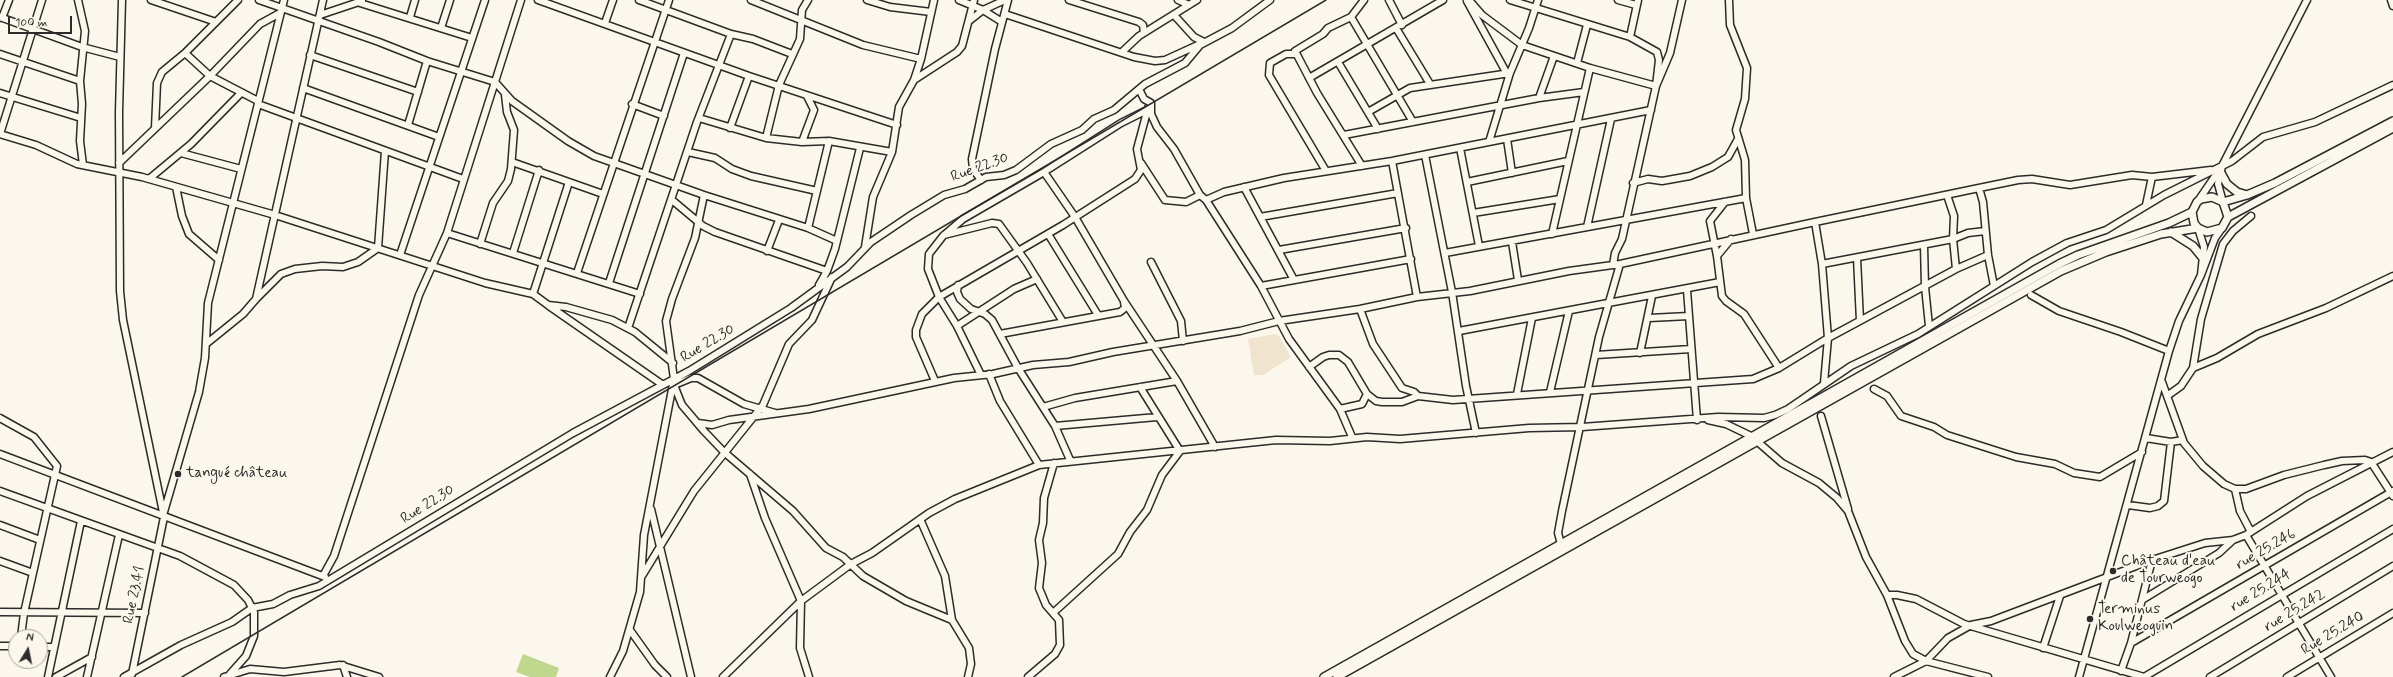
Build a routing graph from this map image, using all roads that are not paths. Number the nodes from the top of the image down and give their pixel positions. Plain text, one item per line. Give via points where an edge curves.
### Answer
1 (9, 0) edge
2 (42, 0) edge
3 (78, 0) edge
4 (122, 0) edge
5 (152, 0) edge
6 (238, 0) edge
7 (259, 0) edge
8 (284, 0) edge
9 (323, 0) edge
10 (415, 0) edge
11 (450, 0) edge
12 (485, 0) edge
13 (521, 0) edge
14 (538, 0) edge
15 (613, 0) edge
16 (639, 0) edge
17 (669, 0) edge
18 (752, 0) edge
19 (808, 0) edge
20 (867, 0) edge
21 (934, 0) edge
22 (959, 0) edge
23 (1005, 0) edge
24 (1008, 0) edge
25 (1069, 0) edge
26 (1178, 0) edge
27 (1197, 0) edge
28 (1270, 0) edge
29 (1364, 0) edge
30 (1389, 0) edge
31 (1443, 0) edge
32 (1466, 0) edge
33 (1469, 0) edge
34 (1510, 0) edge
35 (1538, 0) edge
36 (1618, 0) edge
37 (1682, 0) edge
38 (1729, 0) edge
39 (2307, 0) edge
40 (2391, 0) edge
41 (361, 1) edge
42 (890, 3) edge
43 (974, 3) edge
44 (1637, 3) edge
45 (1189, 5) junction
46 (2393, 6) edge
47 (665, 9) junction
48 (1535, 9) junction
49 (281, 10) junction
50 (983, 10) junction
51 (931, 12) junction
52 (1005, 14) junction
53 (1174, 15) junction
54 (1351, 16) junction
55 (410, 17) junction
56 (1, 18) edge
57 (319, 18) junction
58 (802, 21) junction
59 (216, 22) junction
60 (969, 22) junction
61 (1002, 22) junction
62 (605, 23) junction
63 (1587, 25) junction
64 (1399, 26) junction
65 (33, 28) junction
66 (441, 28) junction
67 (1144, 33) junction
68 (731, 34) junction
69 (1194, 37) junction
70 (1630, 37) junction
71 (472, 38) junction
72 (654, 41) junction
73 (1204, 42) junction
74 (1368, 45) junction
75 (1522, 45) junction
76 (1194, 46) junction
77 (82, 47) junction
78 (684, 52) junction
79 (1122, 52) junction
80 (185, 53) junction
81 (0, 54) edge
82 (792, 54) junction
83 (1295, 54) junction
84 (310, 55) junction
85 (1554, 56) junction
86 (120, 57) junction
87 (921, 59) junction
88 (427, 61) junction
89 (21, 62) junction
90 (1338, 62) junction
91 (1577, 63) junction
92 (718, 64) junction
93 (1590, 68) junction
94 (460, 72) junction
95 (1508, 72) junction
96 (210, 76) junction
97 (749, 76) junction
98 (1309, 78) junction
99 (914, 80) junction
100 (80, 81) junction
101 (495, 82) junction
102 (1430, 84) junction
103 (779, 85) junction
104 (2393, 85) edge
105 (1656, 86) junction
106 (303, 88) junction
107 (1139, 89) junction
108 (418, 92) junction
109 (1584, 92) junction
110 (0, 93) edge
111 (241, 93) junction
112 (505, 95) junction
113 (1398, 95) junction
114 (807, 96) junction
115 (12, 97) junction
116 (1539, 98) junction
117 (258, 102) junction
118 (632, 104) junction
119 (1502, 105) junction
120 (1150, 108) junction
121 (1651, 110) junction
122 (1368, 112) junction
123 (664, 116) junction
124 (81, 118) junction
125 (699, 118) junction
126 (296, 119) junction
127 (1611, 119) junction
128 (2393, 121) edge
129 (1413, 122) junction
130 (408, 125) junction
131 (897, 125) junction
132 (1575, 126) junction
133 (156, 128) junction
134 (730, 128) junction
135 (2393, 128) edge
136 (1378, 129) junction
137 (0, 134) edge
138 (1344, 135) junction
139 (440, 137) junction
140 (766, 138) junction
141 (1738, 139) junction
142 (1506, 140) junction
143 (829, 141) junction
144 (802, 142) junction
145 (1490, 142) junction
146 (860, 148) junction
147 (1460, 148) junction
148 (385, 151) junction
149 (688, 152) junction
150 (892, 152) junction
151 (181, 153) junction
152 (1425, 155) junction
153 (1392, 161) junction
154 (1568, 161) junction
155 (512, 162) junction
156 (614, 162) junction
157 (119, 163) junction
158 (1141, 163) junction
159 (83, 165) junction
160 (1362, 166) junction
161 (430, 167) junction
162 (241, 169) junction
163 (2222, 169) junction
164 (539, 170) junction
165 (2213, 170) junction
166 (1326, 171) junction
167 (119, 172) junction
168 (1044, 172) junction
169 (644, 173) junction
170 (1512, 173) junction
171 (2152, 177) junction
172 (149, 179) junction
173 (463, 179) junction
174 (981, 180) junction
175 (569, 182) junction
176 (1467, 182) junction
177 (1633, 183) junction
178 (676, 185) junction
179 (176, 187) junction
180 (1244, 187) junction
181 (1979, 188) junction
182 (817, 191) junction
183 (1398, 193) junction
184 (603, 194) junction
185 (704, 195) junction
186 (1200, 195) junction
187 (1947, 195) junction
188 (2247, 196) junction
189 (1746, 198) junction
190 (1560, 199) junction
191 (672, 200) junction
192 (1206, 200) junction
193 (2198, 201) junction
194 (1725, 202) junction
195 (2223, 202) junction
196 (232, 203) junction
197 (2146, 206) junction
198 (2192, 212) junction
199 (1473, 213) junction
200 (275, 215) junction
201 (2250, 216) dead end
202 (1260, 217) junction
203 (2228, 217) junction
204 (1075, 218) junction
205 (779, 220) junction
206 (1626, 221) junction
207 (698, 222) junction
208 (1815, 222) junction
209 (1587, 227) junction
210 (808, 228) junction
211 (1406, 228) junction
212 (2198, 228) junction
213 (2222, 228) junction
214 (1986, 231) junction
215 (2172, 232) junction
216 (447, 233) junction
217 (1048, 234) junction
218 (1552, 234) junction
219 (1753, 234) junction
220 (943, 236) junction
221 (1953, 239) junction
222 (1731, 240) junction
223 (837, 241) junction
224 (1512, 242) junction
225 (480, 244) junction
226 (1715, 244) junction
227 (1924, 245) junction
228 (1479, 246) junction
229 (865, 247) junction
230 (378, 248) junction
231 (1018, 250) junction
232 (1279, 250) junction
233 (767, 251) junction
234 (513, 253) junction
235 (1445, 253) junction
236 (1988, 255) junction
237 (400, 256) junction
238 (1717, 256) junction
239 (1858, 258) junction
240 (2202, 258) junction
241 (1410, 259) junction
242 (219, 260) junction
243 (1151, 262) dead end
244 (544, 263) junction
245 (1620, 264) junction
246 (1822, 264) junction
247 (1613, 265) junction
248 (431, 266) junction
249 (1956, 269) junction
250 (827, 271) junction
251 (577, 272) junction
252 (2202, 275) junction
253 (2393, 276) edge
254 (832, 278) junction
255 (1037, 279) junction
256 (1294, 280) junction
257 (1518, 280) junction
258 (1720, 282) junction
259 (609, 283) junction
260 (958, 285) junction
261 (818, 286) junction
262 (1261, 286) junction
263 (1994, 286) junction
264 (1925, 287) junction
265 (1687, 290) junction
266 (1452, 292) junction
267 (533, 294) junction
268 (640, 294) junction
269 (2031, 295) dead end
270 (1652, 296) junction
271 (939, 297) junction
272 (1416, 297) junction
273 (256, 299) junction
274 (1124, 301) junction
275 (1610, 302) junction
276 (548, 305) junction
277 (1360, 309) junction
278 (977, 311) junction
279 (1569, 311) junction
280 (1098, 315) junction
281 (1689, 316) junction
282 (1532, 318) junction
283 (1649, 318) junction
284 (1860, 321) junction
285 (1063, 322) junction
286 (1279, 322) junction
287 (957, 326) junction
288 (1929, 326) junction
289 (628, 328) junction
290 (1459, 331) junction
291 (1000, 334) junction
292 (1828, 338) junction
293 (1183, 341) junction
294 (206, 344) junction
295 (1155, 346) junction
296 (1691, 348) junction
297 (2169, 351) junction
298 (1640, 353) junction
299 (1596, 355) junction
300 (673, 363) junction
301 (1309, 367) junction
302 (1018, 368) junction
303 (1779, 368) junction
304 (2193, 368) junction
305 (989, 374) junction
306 (981, 375) junction
307 (935, 381) junction
308 (1177, 381) junction
309 (674, 382) junction
310 (2162, 382) junction
311 (1824, 383) junction
312 (1696, 384) junction
313 (663, 386) junction
314 (1140, 387) junction
315 (1874, 389) dead end
316 (1589, 390) junction
317 (1550, 392) junction
318 (1367, 394) junction
319 (1516, 394) junction
320 (1418, 396) junction
321 (2167, 396) junction
322 (1468, 398) junction
323 (1043, 407) junction
324 (760, 408) junction
325 (1340, 409) junction
326 (776, 413) junction
327 (1822, 416) dead end
328 (753, 417) junction
329 (1157, 417) junction
330 (0, 418) edge
331 (1700, 420) junction
332 (698, 423) junction
333 (1055, 426) junction
334 (1582, 427) junction
335 (1476, 432) junction
336 (1352, 437) junction
337 (1754, 438) junction
338 (2146, 438) junction
339 (2183, 440) junction
340 (2171, 442) junction
341 (1215, 447) junction
342 (1180, 451) junction
343 (724, 452) junction
344 (2142, 452) junction
345 (2393, 452) edge
346 (0, 454) edge
347 (1070, 460) junction
348 (2371, 462) junction
349 (1054, 463) junction
350 (1039, 465) junction
351 (749, 472) junction
352 (56, 475) junction
353 (2235, 488) junction
354 (0, 491) edge
355 (2392, 493) edge
356 (2128, 505) junction
357 (651, 508) junction
358 (49, 509) junction
359 (1848, 511) junction
360 (164, 514) junction
361 (920, 519) junction
362 (81, 521) junction
363 (0, 525) edge
364 (2393, 529) edge
365 (2248, 534) junction
366 (119, 535) junction
367 (40, 540) junction
368 (2233, 540) junction
369 (1561, 544) junction
370 (661, 548) junction
371 (158, 549) junction
372 (2152, 560) junction
373 (0, 561) edge
374 (851, 564) junction
375 (2265, 565) junction
376 (2393, 566) edge
377 (33, 573) junction
378 (323, 576) junction
379 (642, 576) junction
380 (2107, 578) junction
381 (330, 579) junction
382 (2282, 594) junction
383 (1887, 595) junction
384 (2060, 596) junction
385 (2142, 600) junction
386 (801, 601) junction
387 (252, 608) junction
388 (0, 612) edge
389 (24, 613) junction
390 (145, 613) junction
391 (1054, 613) junction
392 (2393, 613) edge
393 (62, 614) junction
394 (102, 614) junction
395 (952, 620) junction
396 (2299, 623) junction
397 (1972, 625) junction
398 (22, 629) edge
399 (630, 630) junction
400 (2131, 643) junction
401 (48, 647) edge
402 (54, 647) junction
403 (2043, 648) junction
404 (92, 657) junction
405 (2320, 658) junction
406 (1926, 661) junction
407 (2084, 661) junction
408 (343, 665) junction
409 (2121, 671) junction
410 (230, 674) junction
411 (132, 675) edge
412 (274, 675) edge
413 (48, 677) edge
414 (56, 677) edge
415 (88, 677) edge
416 (124, 677) edge
417 (224, 677) edge
418 (347, 677) edge
419 (379, 677) edge
420 (610, 677) edge
421 (667, 677) edge
422 (691, 677) edge
423 (723, 677) edge
424 (809, 677) edge
425 (968, 677) edge
426 (1028, 677) edge
427 (1324, 677) edge
428 (1337, 677) edge
429 (1894, 677) edge
430 (1988, 677) edge
431 (2079, 677) edge
432 (2144, 677) edge
433 (2210, 677) edge
434 (2287, 677) edge
435 (2331, 677) edge

1 - 56 street
2 - 65 street
3 - 77 street via 84,25
4 - 86 street
5 - 59 street
6 - 59 street
7 - 49 street
8 - 49 street, Rue 23.41
9 - 57 street
10 - 55 street
11 - 66 street
12 - 71 street
13 - 101 street
14 - 62 street
15 - 62 street
16 - 47 street
17 - 47 street
18 - 58 street
19 - 58 street via 802,10
20 - 42 street
21 - 51 street
22 - 43 street
23 - 50 street
24 - 52 street
25 - 67 street via 1139,22 1143,25
26 - 45 street
27 - 45 street
28 - 73 street, Rue 22.30 via 1232,28
29 - 54 street
30 - 64 street
31 - 64 street
32 - 95 street
33 - 75 street via 1482,15
34 - 48 street
35 - 48 street
36 - 44 street
37 - 105 street via 1670,53
38 - 141 street via 1730,24 1747,68 1745,99 1736,126
39 - 163 street
40 - 46 street
41 - 55 street
41 - 57 street
42 - 51 street
43 - 50 street
43 - 60 street
44 - 70 street
45 - 53 street
47 - 68 street
47 - 72 street
48 - 63 street
48 - 75 street
49 - 57 street
49 - 96 street via 260,24
49 - 117 street, Rue 23.41
50 - 60 street
50 - 61 street
51 - 87 street
52 - 61 street
52 - 79 street
53 - 67 street
53 - 69 street
54 - 74 street
54 - 83 street via 1296,49
55 - 66 street
56 - 65 street
57 - 84 street
57 - 88 street
58 - 82 street via 800,39
58 - 87 street via 874,49
59 - 80 street
60 - 99 street via 966,36 957,52
61 - 174 street via 972,159 973,169
62 - 72 street
63 - 70 street
63 - 91 street
64 - 74 street
64 - 102 street
65 - 77 street
65 - 89 street
66 - 71 street
67 - 79 street
68 - 82 street
68 - 92 street
69 - 73 street
69 - 76 street
70 - 105 street via 1657,52 1659,60
71 - 94 street
72 - 78 street
72 - 118 street
73 - 76 street
73 - 107 street, Rue 22.30 via 1185,63
74 - 90 street
74 - 113 street
75 - 85 street
75 - 95 street
76 - 79 street via 1161,61 1141,59
77 - 86 street
77 - 100 street
78 - 92 street
78 - 123 street
80 - 96 street
80 - 133 street via 162,72 157,83
81 - 89 street
82 - 103 street
83 - 98 street
83 - 166 street via 1286,54 1270,63 1269,75
84 - 106 street
84 - 108 street
85 - 91 street
85 - 116 street
86 - 157 street
87 - 99 street
88 - 94 street
88 - 108 street
89 - 100 street
89 - 115 street
90 - 98 street
90 - 122 street
91 - 93 street
92 - 97 street
92 - 125 street
93 - 105 street
93 - 109 street
94 - 101 street
94 - 139 street
95 - 102 street
95 - 119 street
96 - 111 street
96 - 133 street
97 - 103 street
97 - 134 street
98 - 138 street
99 - 131 street via 899,107
100 - 124 street
101 - 112 street
101 - 173 street
102 - 113 street via 1410,88
103 - 114 street
103 - 140 street
104 - 163 street via 2314,122 2263,137
105 - 121 street
106 - 126 street
106 - 130 street
107 - 120 street via 1144,98 1151,103
107 - 174 street, Rue 22.30 via 1114,110 1094,119 1082,130 1051,144 1016,170
108 - 130 street
109 - 116 street
109 - 132 street
110 - 115 street
111 - 117 street
111 - 151 street
112 - 155 street via 507,112 514,130
112 - 156 street via 568,141
113 - 122 street
113 - 129 street
114 - 131 street
114 - 144 street via 814,110
115 - 124 street
115 - 137 street
116 - 119 street
117 - 126 street
117 - 162 street, Rue 23.41
118 - 123 street
118 - 156 street
119 - 129 street
119 - 145 street
120 - 158 street via 1137,149
120 - 168 street
120 - 186 street via 1157,127 1174,149
121 - 127 street
121 - 177 street
122 - 136 street
123 - 169 street
124 - 159 street
125 - 134 street
125 - 149 street
126 - 148 street
126 - 200 street
127 - 132 street
127 - 209 street
128 - 188 main road
129 - 136 street
130 - 139 street
131 - 150 street
132 - 142 street
132 - 154 street
133 - 157 street
134 - 140 street
135 - 203 main road
136 - 138 street
137 - 159 street via 36,144
138 - 160 street
139 - 161 street
140 - 144 street
141 - 177 street via 1728,157 1712,167 1690,176 1662,181 1648,179
141 - 189 street via 1745,160
142 - 145 street
142 - 170 street
143 - 144 street
143 - 146 street
143 - 182 street
145 - 147 street
146 - 150 street
146 - 223 street
147 - 152 street
147 - 176 street
148 - 161 street
148 - 230 street
149 - 178 street
149 - 182 street via 714,158 751,176
150 - 229 street via 873,198
151 - 162 street
151 - 172 street
152 - 153 street
152 - 235 street
153 - 160 street
153 - 183 street
154 - 170 street
154 - 190 street
155 - 164 street
155 - 225 street via 508,181 493,203
156 - 169 street
156 - 184 street
157 - 167 street
158 - 186 street via 1165,200 1186,202
158 - 204 street via 1141,170 1135,179
159 - 167 street
160 - 166 street
161 - 173 street
161 - 237 street
162 - 196 street, Rue 23.41
163 - 165 street
163 - 188 main road via 2226,184
163 - 193 street
163 - 195 street via 2218,187
164 - 175 street
164 - 234 street
165 - 171 street
165 - 197 street
166 - 180 street
167 - 172 street
167 - 360 street via 121,305
168 - 204 street
168 - 220 street via 963,219
169 - 178 street
169 - 259 street
170 - 176 street
171 - 181 street via 2132,175 2070,185 2032,179
171 - 197 street
172 - 179 street
173 - 216 street
174 - 229 street, Rue 22.30 via 965,189 938,198
175 - 184 street
175 - 244 street
176 - 199 street
177 - 206 street
178 - 185 street
178 - 191 street
179 - 196 street
179 - 242 street via 188,234
180 - 192 street
180 - 202 street
181 - 187 street
181 - 214 street
182 - 210 street
183 - 202 street
183 - 211 street
184 - 251 street
185 - 205 street
185 - 207 street
186 - 192 street
187 - 208 street
187 - 221 street via 1954,216
188 - 195 main road
189 - 194 street
189 - 219 street
190 - 199 street
190 - 218 street
191 - 207 street
191 - 268 street
192 - 262 street
193 - 195 main road via 2212,197
193 - 198 main road
194 - 206 street
194 - 226 street via 1710,221
195 - 203 main road
196 - 200 street
196 - 242 street, Rue 23.41
197 - 263 street via 2106,230 2045,254
198 - 212 main road via 2192,218
198 - 337 main road via 2059,264
199 - 228 street
200 - 230 street
200 - 273 street
201 - 304 street via 2223,244 2201,319
202 - 232 street
203 - 213 main road
204 - 217 street
204 - 274 street
205 - 210 street
205 - 233 street
206 - 209 street
206 - 247 street
207 - 233 street via 715,232
207 - 300 street via 666,321
208 - 219 street
208 - 246 street
209 - 218 street
210 - 223 street
211 - 232 street
211 - 241 street
212 - 213 main road via 2207,232
212 - 215 main road
212 - 240 street via 2204,247
213 - 252 street via 2215,238
214 - 221 street
214 - 236 street
215 - 240 main road via 2193,246
215 - 337 main road via 2106,252 2061,271
216 - 225 street
216 - 248 street
217 - 231 street
217 - 280 street
218 - 224 street
219 - 222 street
220 - 231 street via 998,223
220 - 271 street via 929,254 927,263
221 - 227 street
221 - 249 street
222 - 226 street
222 - 238 street
223 - 250 street
224 - 228 street
224 - 257 street
225 - 234 street
226 - 238 street
226 - 245 street
227 - 239 street
227 - 264 street
228 - 235 street
229 - 254 street, Rue 22.30 via 847,267
230 - 237 street
230 - 273 street via 358,262 281,274
231 - 255 street
231 - 260 street
232 - 256 street
233 - 250 street
234 - 244 street
235 - 266 street
236 - 249 street
236 - 263 street
237 - 248 street
238 - 258 street
239 - 246 street
239 - 284 street
240 - 252 street
241 - 256 street
241 - 272 street
242 - 294 street, Rue 23.41 via 208,303
243 - 293 street via 1181,322
244 - 251 street
244 - 267 street
245 - 247 street
245 - 275 street
246 - 292 street
247 - 257 street
248 - 267 street
248 - 378 street via 419,295 334,556
249 - 264 street
250 - 261 street
251 - 259 street
252 - 297 street via 2179,321
253 - 304 street via 2326,308 2258,334 2217,358
254 - 261 street, Rue 22.30
254 - 324 street via 812,320 788,344
255 - 278 street
255 - 285 street
256 - 262 street
257 - 266 street via 1470,291
258 - 265 street
258 - 303 street via 1722,296 1726,302 1744,314
259 - 268 street
260 - 271 street
260 - 278 street via 958,296
261 - 309 street, Rue 22.30 via 791,308
262 - 286 street
263 - 288 street
264 - 284 street
264 - 288 street
265 - 270 street
265 - 281 street
266 - 272 street
266 - 290 street
267 - 276 street
268 - 289 street
269 - 297 street via 2059,311
270 - 275 street
270 - 283 street
271 - 287 street
271 - 307 street via 922,314 916,330 918,344
272 - 277 street
273 - 294 street via 244,314
274 - 280 street via 1125,308 1120,312
274 - 295 street
275 - 279 street
275 - 299 street
276 - 289 street via 583,311
276 - 313 street
277 - 286 street
277 - 320 street via 1373,344 1402,388
278 - 287 street
278 - 291 street via 989,317
279 - 282 street
279 - 317 street
280 - 285 street
281 - 283 street
281 - 296 street
282 - 290 street
282 - 319 street
283 - 298 street
284 - 292 street
285 - 291 street
286 - 293 street
286 - 301 street
287 - 306 street
288 - 311 street via 1910,338 1896,342 1851,366
289 - 300 street
290 - 322 street
291 - 302 street
292 - 303 street
292 - 311 street
293 - 295 street
294 - 360 street, Rue 23.41 via 199,392
295 - 302 street via 1069,362
295 - 308 street
296 - 298 street
296 - 312 street
297 - 310 street
298 - 299 street
299 - 316 street
300 - 309 street
301 - 318 street via 1323,357 1339,355 1348,362
301 - 325 street
302 - 305 street
302 - 323 street
303 - 312 street via 1753,379
304 - 321 street via 2181,386
305 - 306 street
305 - 350 street via 1000,401
306 - 307 street
307 - 326 street via 809,409
308 - 314 street
308 - 341 street
309 - 313 street, Rue 22.30
309 - 324 street via 698,378 744,404
309 - 332 street via 682,405
309 - 357 street
310 - 321 street
310 - 338 street
311 - 331 street via 1788,409 1775,415 1764,418 1718,417
312 - 316 street via 1653,384
312 - 331 street
313 - 381 street, Rue 22.30 via 573,433
314 - 323 street via 1075,398
314 - 329 street
315 - 344 street via 1887,396 1901,416 1934,427 1947,435 2016,457 2054,464 2074,473 2100,477
316 - 317 street
316 - 334 street
317 - 319 street
318 - 320 street via 1382,402 1402,402
318 - 325 street via 1362,404
319 - 322 street
320 - 322 street via 1444,400
321 - 339 street
322 - 335 street
323 - 333 street
324 - 326 street
324 - 328 street
325 - 336 street
326 - 328 street
327 - 359 street
328 - 332 street via 712,425
328 - 343 street
329 - 333 street
329 - 342 street
330 - 352 street via 34,437 56,463
331 - 334 street
331 - 337 street via 1726,424
332 - 343 street
333 - 347 street
334 - 335 street
334 - 369 street via 1560,525 1558,538
335 - 336 street via 1400,439
336 - 341 street via 1330,441 1276,440
337 - 359 street via 1782,463 1829,491
337 - 369 main road
337 - 428 main road
338 - 340 street
338 - 344 street
339 - 340 street
339 - 353 street via 2203,466 2224,484
340 - 356 street via 2164,501 2150,508
341 - 342 street
342 - 347 street
342 - 391 street via 1162,475 1147,510 1130,532 1118,554
343 - 351 street
343 - 370 street via 680,512
344 - 356 street
345 - 348 street
346 - 352 street
347 - 349 street
348 - 353 street via 2356,459 2342,461 2284,475 2246,489
348 - 355 street
348 - 365 street via 2307,496
349 - 350 street
349 - 391 street via 1044,498 1039,540 1042,563 1040,592 1046,605
350 - 361 street via 978,488
351 - 374 street via 802,519 822,544
351 - 386 street via 762,511
352 - 358 street
352 - 360 street
353 - 365 street
354 - 358 street
355 - 375 street, rue 25.246
356 - 380 street
357 - 370 street
357 - 379 street via 643,544
358 - 362 street
358 - 367 street
359 - 383 street via 1866,557
360 - 371 street, Rue 23.41
360 - 378 street
361 - 374 street via 872,553
361 - 395 street via 945,576
362 - 366 street
362 - 393 street
363 - 367 street
364 - 382 street, rue 25.244
365 - 368 street
365 - 375 street
366 - 371 street
366 - 394 street
367 - 377 street
368 - 372 street via 2206,543
368 - 385 street via 2219,553
369 - 427 main road
370 - 379 street
370 - 422 street
371 - 387 street via 180,556 227,580 242,592
371 - 390 street, Rue 23.41
372 - 380 street
372 - 385 street
373 - 377 street
374 - 386 street
374 - 395 street via 863,576 906,601
375 - 382 street
375 - 400 street, rue 25.246
376 - 396 street, rue 25.242
377 - 389 street
378 - 381 street
379 - 399 street
380 - 384 street
380 - 407 street
381 - 387 street, Rue 22.30 via 273,604
382 - 396 street
382 - 432 street, rue 25.244
383 - 397 street via 1916,599 1959,622
383 - 406 street via 1909,648 1913,654
384 - 397 street via 1991,621
384 - 403 street
385 - 400 street
386 - 423 street
386 - 424 street via 800,648
387 - 410 street via 253,642 242,663
387 - 411 street, Rue 22.30 via 232,622 181,645
388 - 389 street
389 - 393 street
389 - 398 street
390 - 394 street
390 - 411 street, Rue 23.41
391 - 426 street via 1059,620 1060,645 1055,654
392 - 405 street, Rue 25.240
393 - 394 street
393 - 402 street
394 - 404 street
395 - 425 street via 968,648 971,664
396 - 405 street
396 - 433 street, rue 25.242
397 - 403 street
397 - 406 street via 1948,638
399 - 420 street
399 - 421 street via 655,665
400 - 409 street
401 - 402 street
402 - 413 street
403 - 407 street
404 - 414 street
404 - 415 street
405 - 434 street, Rue 25.240
405 - 435 street
406 - 429 street
406 - 430 street
407 - 409 street
407 - 431 street
408 - 412 street
408 - 418 street
408 - 419 street
409 - 432 street
410 - 412 street via 263,669
410 - 417 street
411 - 416 street, Rue 22.30

